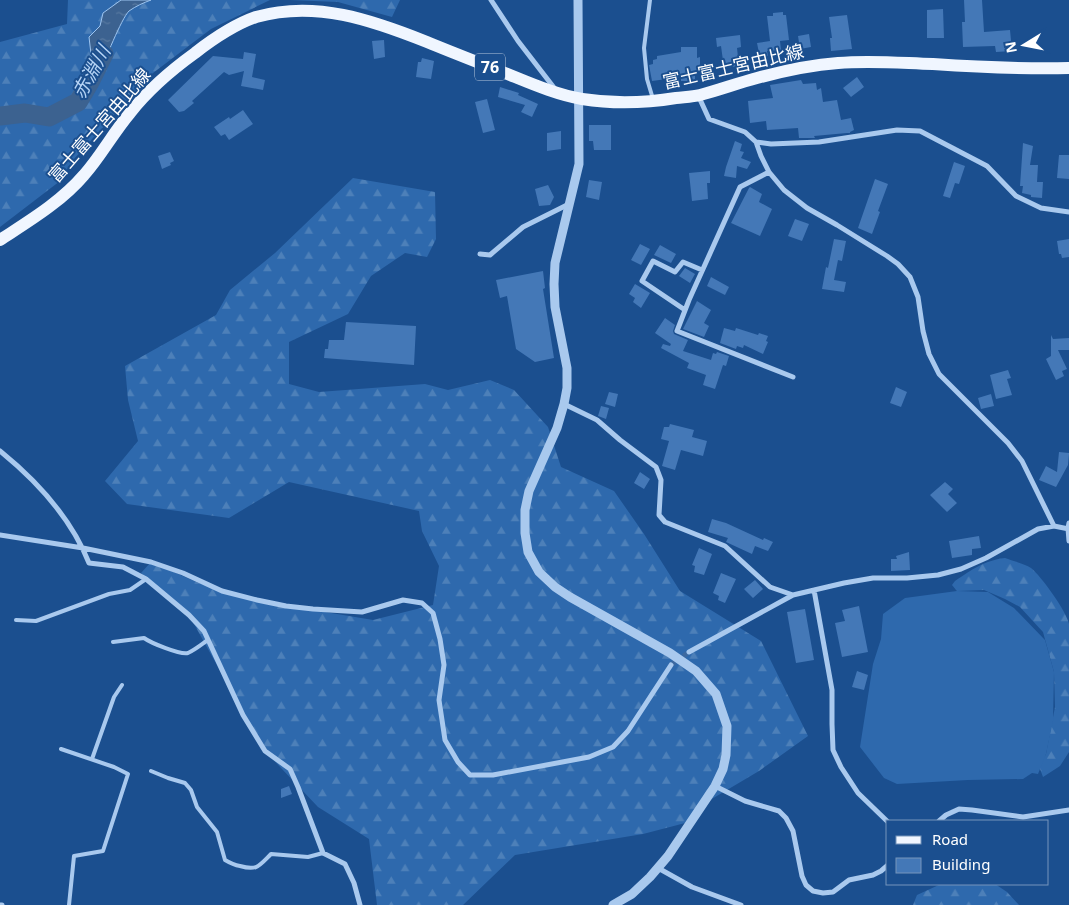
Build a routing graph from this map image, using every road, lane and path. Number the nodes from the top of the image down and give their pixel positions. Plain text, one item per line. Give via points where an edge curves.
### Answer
1 (491, 0) edge
2 (578, 0) edge
3 (650, 0) edge
4 (1069, 68) edge
5 (558, 94) junction
6 (698, 95) junction
7 (579, 99) junction
8 (654, 101) junction
9 (756, 142) junction
10 (769, 172) junction
11 (569, 204) junction
12 (1069, 212) edge
13 (0, 240) edge
14 (480, 254) dead end
15 (702, 270) junction
16 (685, 310) junction
17 (794, 377) dead end
18 (564, 404) junction
19 (0, 451) edge
20 (1054, 526) junction
21 (1069, 527) edge
22 (0, 535) edge
23 (1069, 541) edge
24 (83, 548) junction
25 (146, 579) junction
26 (814, 590) junction
27 (793, 595) junction
28 (16, 620) dead end
29 (208, 640) junction
30 (114, 642) dead end
31 (689, 652) tunnel mouth
32 (671, 665) tunnel mouth
33 (122, 685) dead end
34 (61, 748) dead end
35 (92, 759) junction
36 (151, 771) dead end
37 (715, 786) junction
38 (1069, 810) edge
39 (886, 820) edge
40 (940, 820) edge
41 (323, 853) junction
42 (886, 867) edge
43 (658, 868) junction
44 (69, 905) edge
45 (360, 905) edge
46 (613, 905) edge
47 (741, 905) edge

1 - 5 street
2 - 7 street
3 - 8 lane via 644,48 647,79
4 - 6 main road, 富士富士宮由比線 / 76 via 865,61 810,66
5 - 7 main road, 富士富士宮由比線 / 76
5 - 13 main road, 富士富士宮由比線 / 76 via 356,16 325,9 278,10 235,26 174,68 128,115 84,176 59,199
6 - 8 main road, 富士富士宮由比線 / 76
6 - 9 street via 708,119 746,132
7 - 8 main road, 富士富士宮由比線 / 76 via 629,103
7 - 11 street via 579,164
9 - 10 street
9 - 12 street via 819,142 897,130 920,131 987,166 1016,196 1041,208
10 - 15 street via 740,187
10 - 20 street via 784,190 807,208 887,256 910,277 918,297 929,354 940,374 1022,461
11 - 14 street via 523,227 490,255
11 - 18 street via 554,277 555,307 567,368
15 - 16 street
15 - 16 street via 682,262 675,272 653,261 642,281
16 - 17 street via 678,331
18 - 27 street via 597,420 656,467 660,480 659,515 665,522 725,546 770,587
18 - 37 street via 529,491 525,510 528,552 539,572 555,587 670,653 696,671 716,694 727,726 726,756
19 - 24 street via 38,486 61,513
20 - 21 street
20 - 26 street via 1038,529 986,558 953,570 907,578 873,578
21 - 23 street
22 - 24 street
24 - 25 street via 89,563 123,567
24 - 32 street via 151,562 222,591 286,606 362,612 403,600 422,603 434,613 440,639 444,665 439,700 446,740 458,762 470,775 493,775 589,757 612,747 628,731
25 - 28 lane via 130,590 109,594 36,620
25 - 29 street via 189,615
26 - 27 street
26 - 39 street via 832,690 833,750 858,793
27 - 31 street
29 - 30 lane via 188,653 144,638
29 - 41 street via 260,744 290,769
33 - 35 lane via 114,697
34 - 35 lane
35 - 44 lane via 128,774 103,851 74,856
36 - 41 lane via 185,783 197,807 217,832 225,860 230,863 250,869 260,865 271,854 308,857
37 - 42 street via 745,801 779,811 786,818 793,831 802,876 813,891 832,892 849,880 872,876
37 - 43 street
38 - 40 street via 1023,817 958,809
41 - 45 street via 345,864
43 - 46 street via 632,894
43 - 47 street via 692,888

